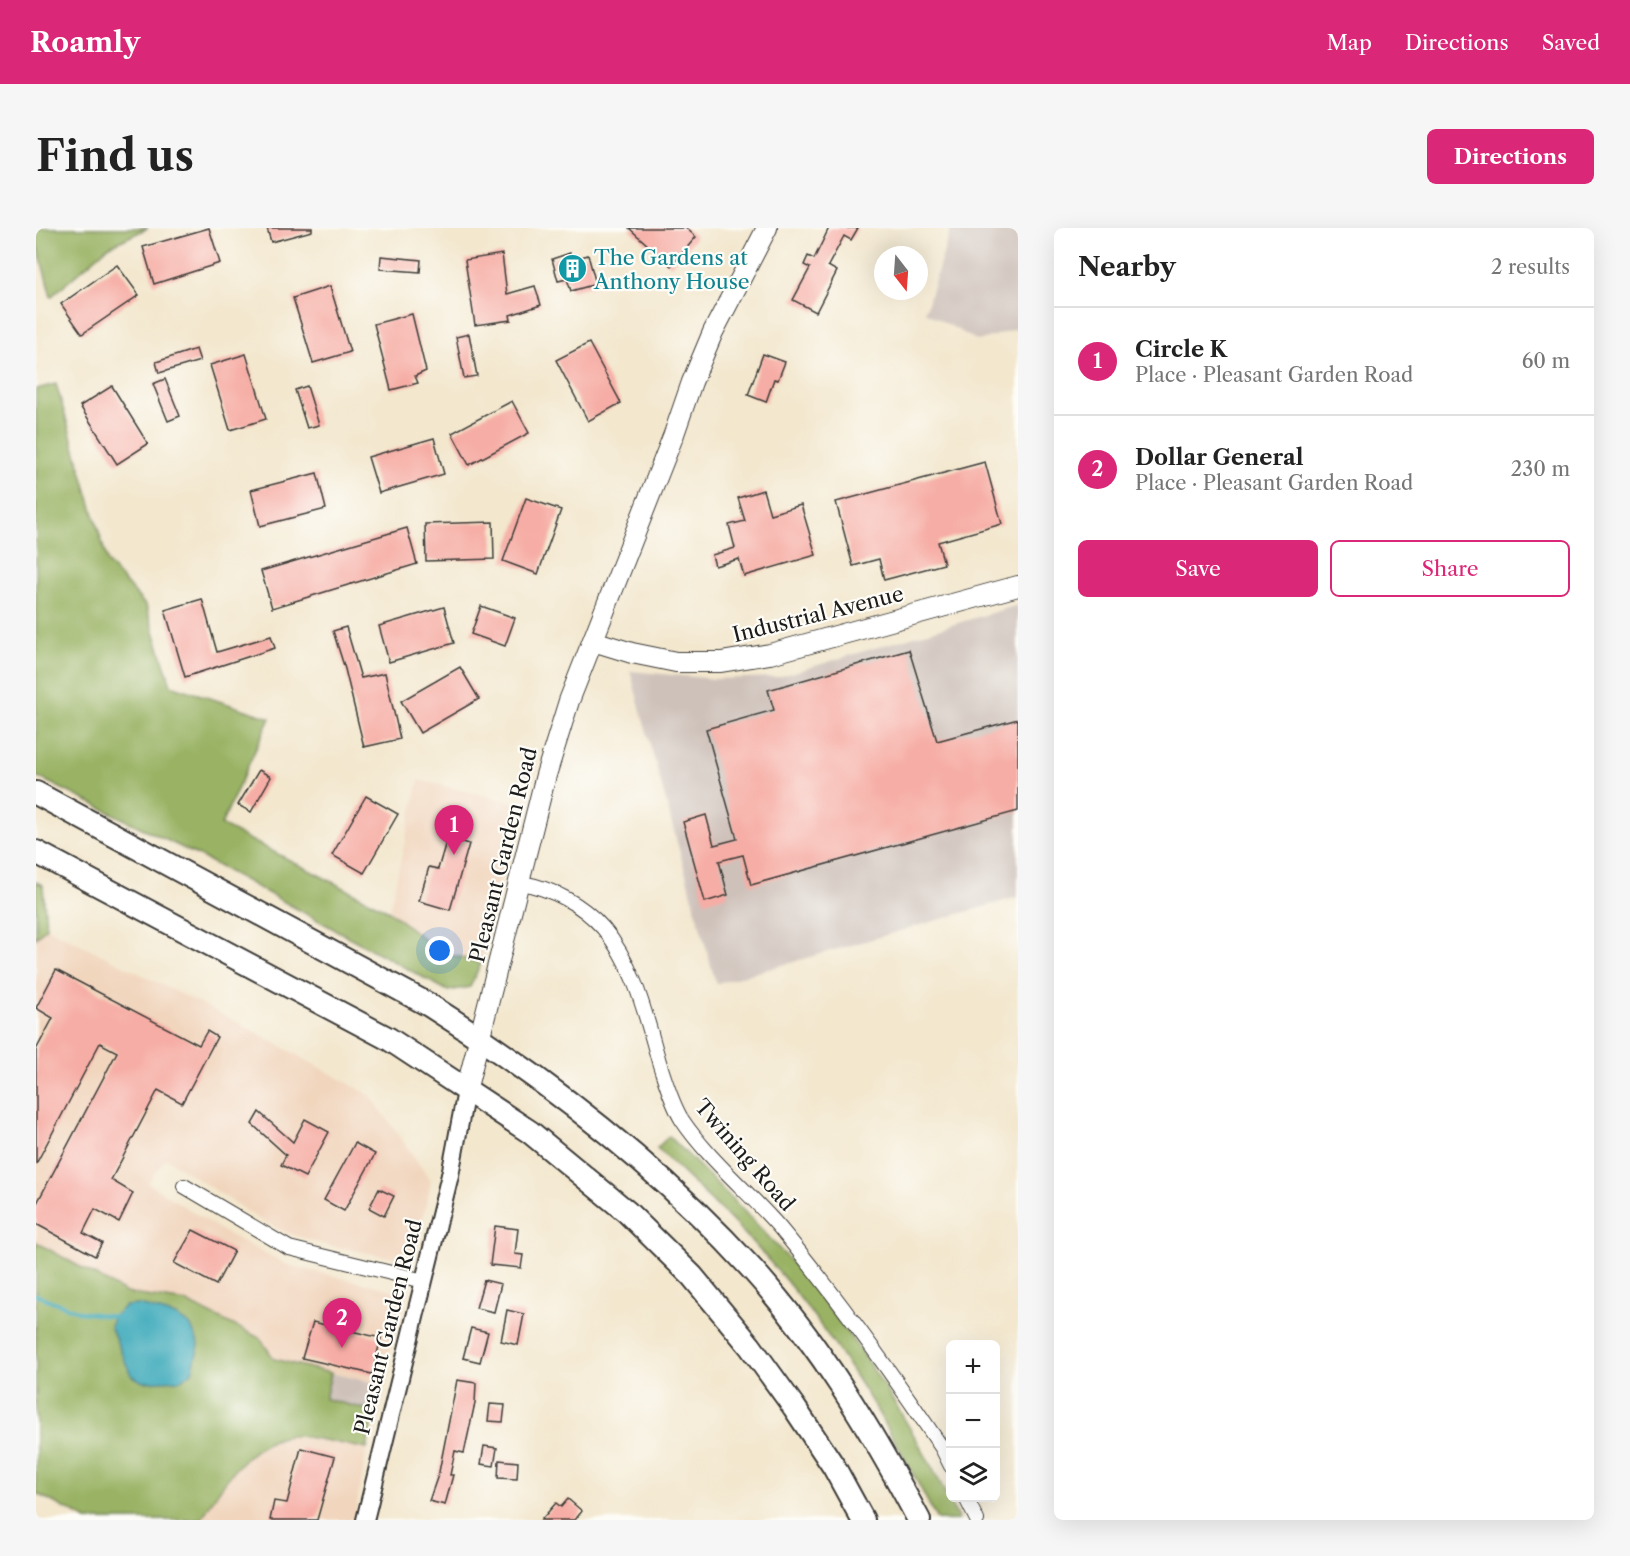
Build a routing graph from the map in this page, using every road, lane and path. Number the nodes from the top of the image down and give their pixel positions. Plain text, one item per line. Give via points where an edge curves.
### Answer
1 (767, 228) edge
2 (1018, 586) edge
3 (593, 641) junction
4 (36, 793) edge
5 (36, 852) edge
6 (520, 883) junction
7 (480, 1037) junction
8 (466, 1091) junction
9 (184, 1186) dead end
10 (424, 1281) junction
11 (946, 1456) edge
12 (968, 1502) edge
13 (365, 1520) edge
14 (863, 1520) edge
15 (919, 1520) edge
16 (977, 1520) edge

1 - 3 main road, Pleasant Garden Road via 713,332
2 - 3 main road, Industrial Avenue via 770,654 721,662 676,662
3 - 6 main road, Pleasant Garden Road via 546,774
4 - 7 highway via 429,1005
5 - 8 highway via 389,1039
6 - 7 main road, Pleasant Garden Road
6 - 11 street, Twining Road via 553,892 575,904 615,943 638,990 667,1086 682,1120 759,1203 826,1284 873,1346
7 - 8 main road, Pleasant Garden Road
7 - 15 highway via 587,1114 674,1190 752,1269 837,1381 881,1449
8 - 10 street, Pleasant Garden Road
8 - 14 highway via 548,1146 627,1212 692,1276 794,1407
9 - 10 street via 289,1248
10 - 13 street, Pleasant Garden Road
12 - 16 street

